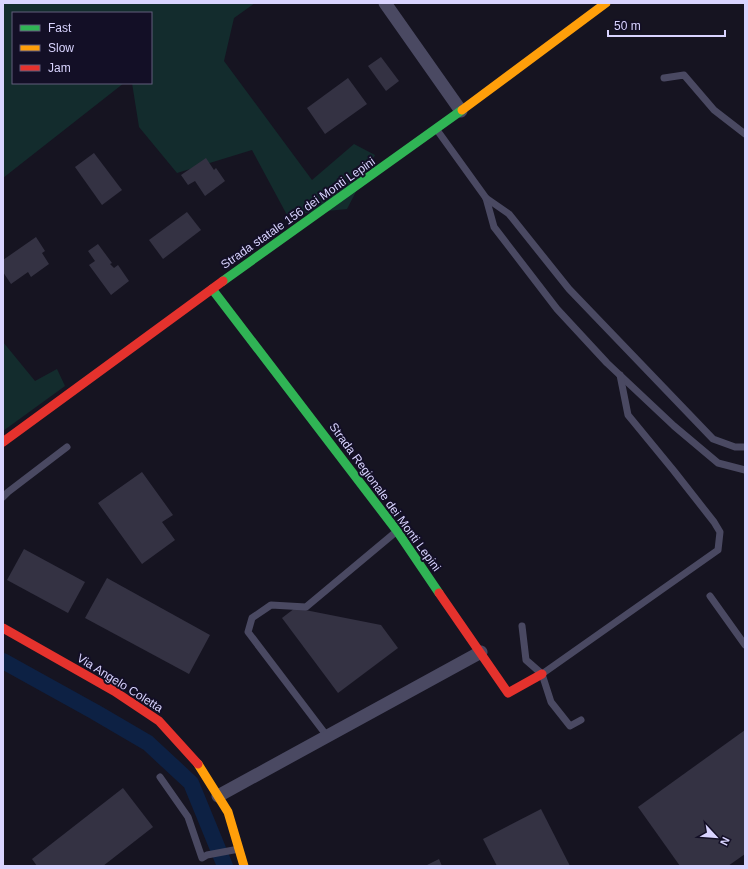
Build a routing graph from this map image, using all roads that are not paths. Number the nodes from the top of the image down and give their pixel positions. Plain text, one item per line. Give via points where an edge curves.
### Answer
1 (385, 3) edge
2 (606, 3) edge
3 (664, 78) dead end
4 (461, 111) junction
5 (437, 129) junction
6 (745, 134) edge
7 (486, 198) junction
8 (212, 289) junction
9 (620, 375) junction
10 (3, 442) edge
11 (67, 447) dead end
12 (745, 447) edge
13 (745, 470) edge
14 (3, 497) edge
15 (397, 530) junction
16 (710, 596) dead end
17 (522, 626) dead end
18 (3, 628) edge
19 (745, 644) edge
20 (480, 652) junction
21 (542, 674) junction
22 (581, 720) dead end
23 (327, 736) junction
24 (160, 777) dead end
25 (218, 796) junction
26 (239, 849) junction
27 (244, 866) edge

1 - 4 street
2 - 4 street, Strada statale 156 dei Monti Lepini
3 - 6 lane via 684,75 714,110
4 - 5 street, Strada statale 156 dei Monti Lepini
5 - 7 lane
5 - 8 street, Strada statale 156 dei Monti Lepini
7 - 9 lane via 494,227 557,309
7 - 12 lane via 509,214 569,289 714,439 735,447
8 - 10 street, Strada statale 156 dei Monti Lepini
8 - 15 street, Strada Regionale dei Monti Lepini
9 - 13 lane via 718,463
9 - 21 lane via 628,415 714,522 720,532 718,550
11 - 14 lane
15 - 20 street, Strada Regionale dei Monti Lepini
15 - 23 lane via 306,607 271,605 252,618 248,632
16 - 19 lane
17 - 21 lane via 526,660
18 - 25 street, Via Angelo Coletta via 114,691 159,721 199,765
20 - 21 street, Strada Regionale dei Monti Lepini via 508,693
20 - 23 street
21 - 22 lane via 551,702 570,726
23 - 25 street
24 - 26 lane via 188,817 202,858
25 - 26 street, Via Angelo Coletta via 228,812
26 - 27 street, Via Angelo Coletta

